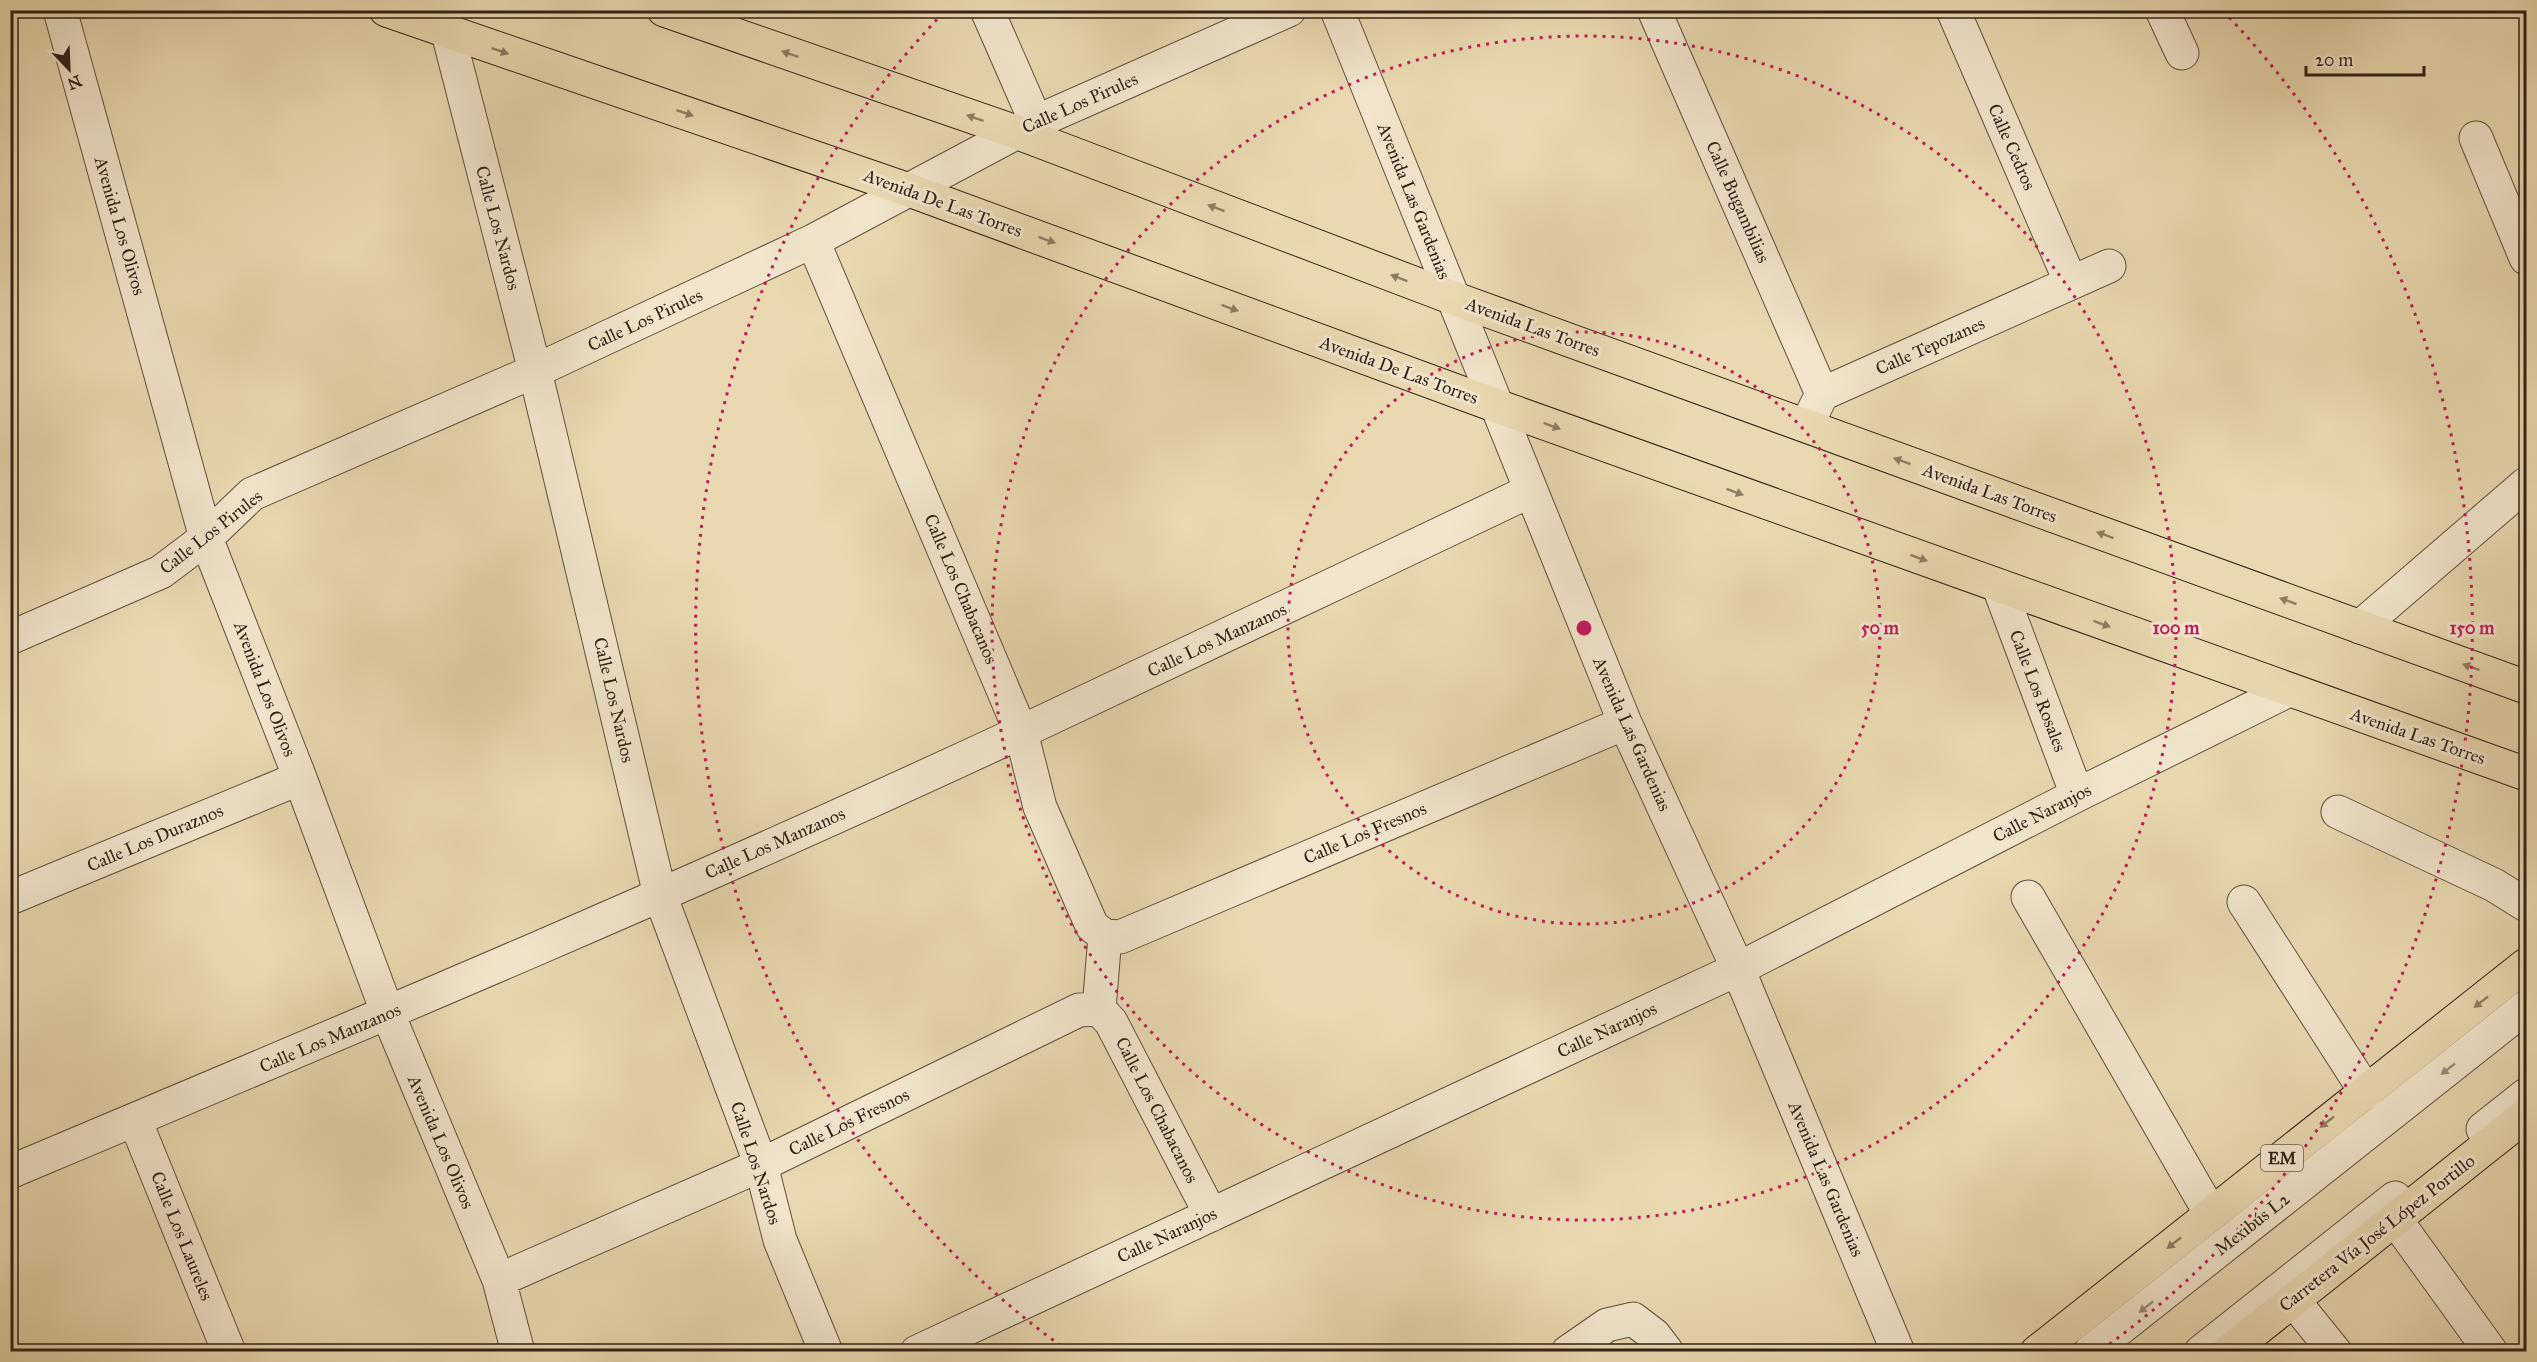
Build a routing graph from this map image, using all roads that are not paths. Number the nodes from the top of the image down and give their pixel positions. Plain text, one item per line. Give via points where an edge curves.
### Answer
1 (60, 10) edge
2 (386, 10) edge
3 (664, 10) edge
4 (987, 10) edge
5 (1289, 10) edge
6 (1337, 10) edge
7 (1654, 10) edge
8 (1953, 10) edge
9 (2162, 10) edge
10 (448, 33) junction
11 (2182, 53) dead end
12 (1026, 127) junction
13 (2476, 138) dead end
14 (909, 190) junction
15 (813, 241) junction
16 (2526, 258) edge
17 (2109, 266) dead end
18 (2072, 283) junction
19 (1453, 298) junction
20 (536, 371) junction
21 (1822, 394) junction
22 (1497, 406) junction
23 (1805, 427) junction
24 (2526, 484) edge
25 (1530, 491) junction
26 (206, 538) junction
27 (1999, 587) junction
28 (2360, 627) junction
29 (10, 638) edge
30 (2526, 687) edge
31 (2289, 690) junction
32 (1625, 723) junction
33 (1021, 732) junction
34 (2526, 774) edge
35 (300, 778) junction
36 (2077, 795) junction
37 (2338, 812) dead end
38 (660, 895) junction
39 (2028, 897) dead end
40 (10, 898) edge
41 (2244, 902) dead end
42 (2526, 905) edge
43 (1105, 936) junction
44 (2526, 965) edge
45 (1738, 969) junction
46 (2526, 1006) edge
47 (1099, 1009) junction
48 (388, 1014) junction
49 (2366, 1092) junction
50 (2526, 1095) edge
51 (2526, 1115) edge
52 (135, 1120) junction
53 (761, 1166) junction
54 (10, 1172) edge
55 (2211, 1214) junction
56 (1211, 1215) junction
57 (2395, 1219) junction
58 (499, 1280) junction
59 (2293, 1300) junction
60 (229, 1352) edge
61 (518, 1352) edge
62 (826, 1352) edge
63 (917, 1352) edge
64 (1568, 1352) edge
65 (1667, 1352) edge
66 (1898, 1352) edge
67 (2037, 1352) edge
68 (2090, 1352) edge
69 (2201, 1352) edge
70 (2228, 1352) edge
71 (2335, 1352) edge
72 (2491, 1352) edge

1 - 26 street, Avenida Los Olivos
2 - 10 main road, Avenida De Las Torres
12 -> 3 main road
4 - 12 street
5 - 12 street, Calle Los Pirules
6 - 19 street, Avenida Las Gardenias
7 - 21 street, Calle Bugambilias
8 - 18 street, Calle Cedros
9 - 11 street
10 -> 14 main road, Avenida De Las Torres
10 - 20 street, Calle Los Nardos
12 - 14 street, Calle Los Pirules
19 -> 12 main road
13 - 16 street
14 - 15 street, Calle Los Pirules
14 -> 22 main road, Avenida De Las Torres
15 - 20 street, Calle Los Pirules
15 - 33 street, Calle Los Chabacanos
17 - 18 street, Calle Tepozanes
18 - 21 street, Calle Tepozanes
19 - 22 street, Avenida Las Gardenias
19 - 23 main road, Avenida Las Torres
20 - 26 street, Calle Los Pirules via 252,494
20 - 38 street, Calle Los Nardos
21 - 23 street
22 - 25 street, Avenida Las Gardenias
22 -> 27 main road, Avenida Las Torres
28 -> 23 main road, Avenida Las Torres
24 - 28 street
25 - 32 street, Avenida Las Gardenias
25 - 33 street, Calle Los Manzanos
26 - 29 street, Calle Los Pirules via 162,573
26 - 35 street, Avenida Los Olivos
27 -> 31 main road, Avenida Las Torres
27 - 36 street, Calle Los Rosales
30 -> 28 main road, Avenida Las Torres
31 - 34 main road, Avenida Las Torres
31 - 36 street, Calle Naranjos
32 - 43 street, Calle Los Fresnos via 1120,937
32 - 45 street, Avenida Las Gardenias
33 - 38 street, Calle Los Manzanos
33 - 43 street, Calle Los Chabacanos via 1040,807 1092,926
35 - 40 street, Calle Los Duraznos
35 - 48 street, Avenida Los Olivos
36 - 45 street, Calle Naranjos
37 - 42 street via 2494,885
38 - 48 street, Calle Los Manzanos
38 - 53 street, Calle Los Nardos
39 - 55 street
41 - 49 street
43 - 47 street
44 -> 49 main road, EM
45 - 56 street, Calle Naranjos
45 - 66 street, Avenida Las Gardenias
46 -> 68 street, Mexibús L2
47 - 53 street, Calle Los Fresnos via 1079,1011
47 - 56 street, Calle Los Chabacanos via 1112,1022
48 - 52 street, Calle Los Manzanos
48 - 58 street, Avenida Los Olivos
49 -> 55 main road, EM
50 - 69 street
51 - 57 main road, Carretera Vía José López Portillo
52 - 54 street, Calle Los Manzanos
52 - 60 street, Calle Los Laureles
53 - 58 street, Calle Los Fresnos
53 - 62 street, Calle Los Nardos via 780,1240
55 -> 67 main road, EM
56 - 63 street, Calle Naranjos
57 - 59 main road, Carretera Vía José López Portillo
57 - 72 street
58 - 61 street, Avenida Los Olivos
59 - 70 main road, Carretera Vía José López Portillo
59 - 71 street
64 - 65 street via 1607,1325 1634,1319

